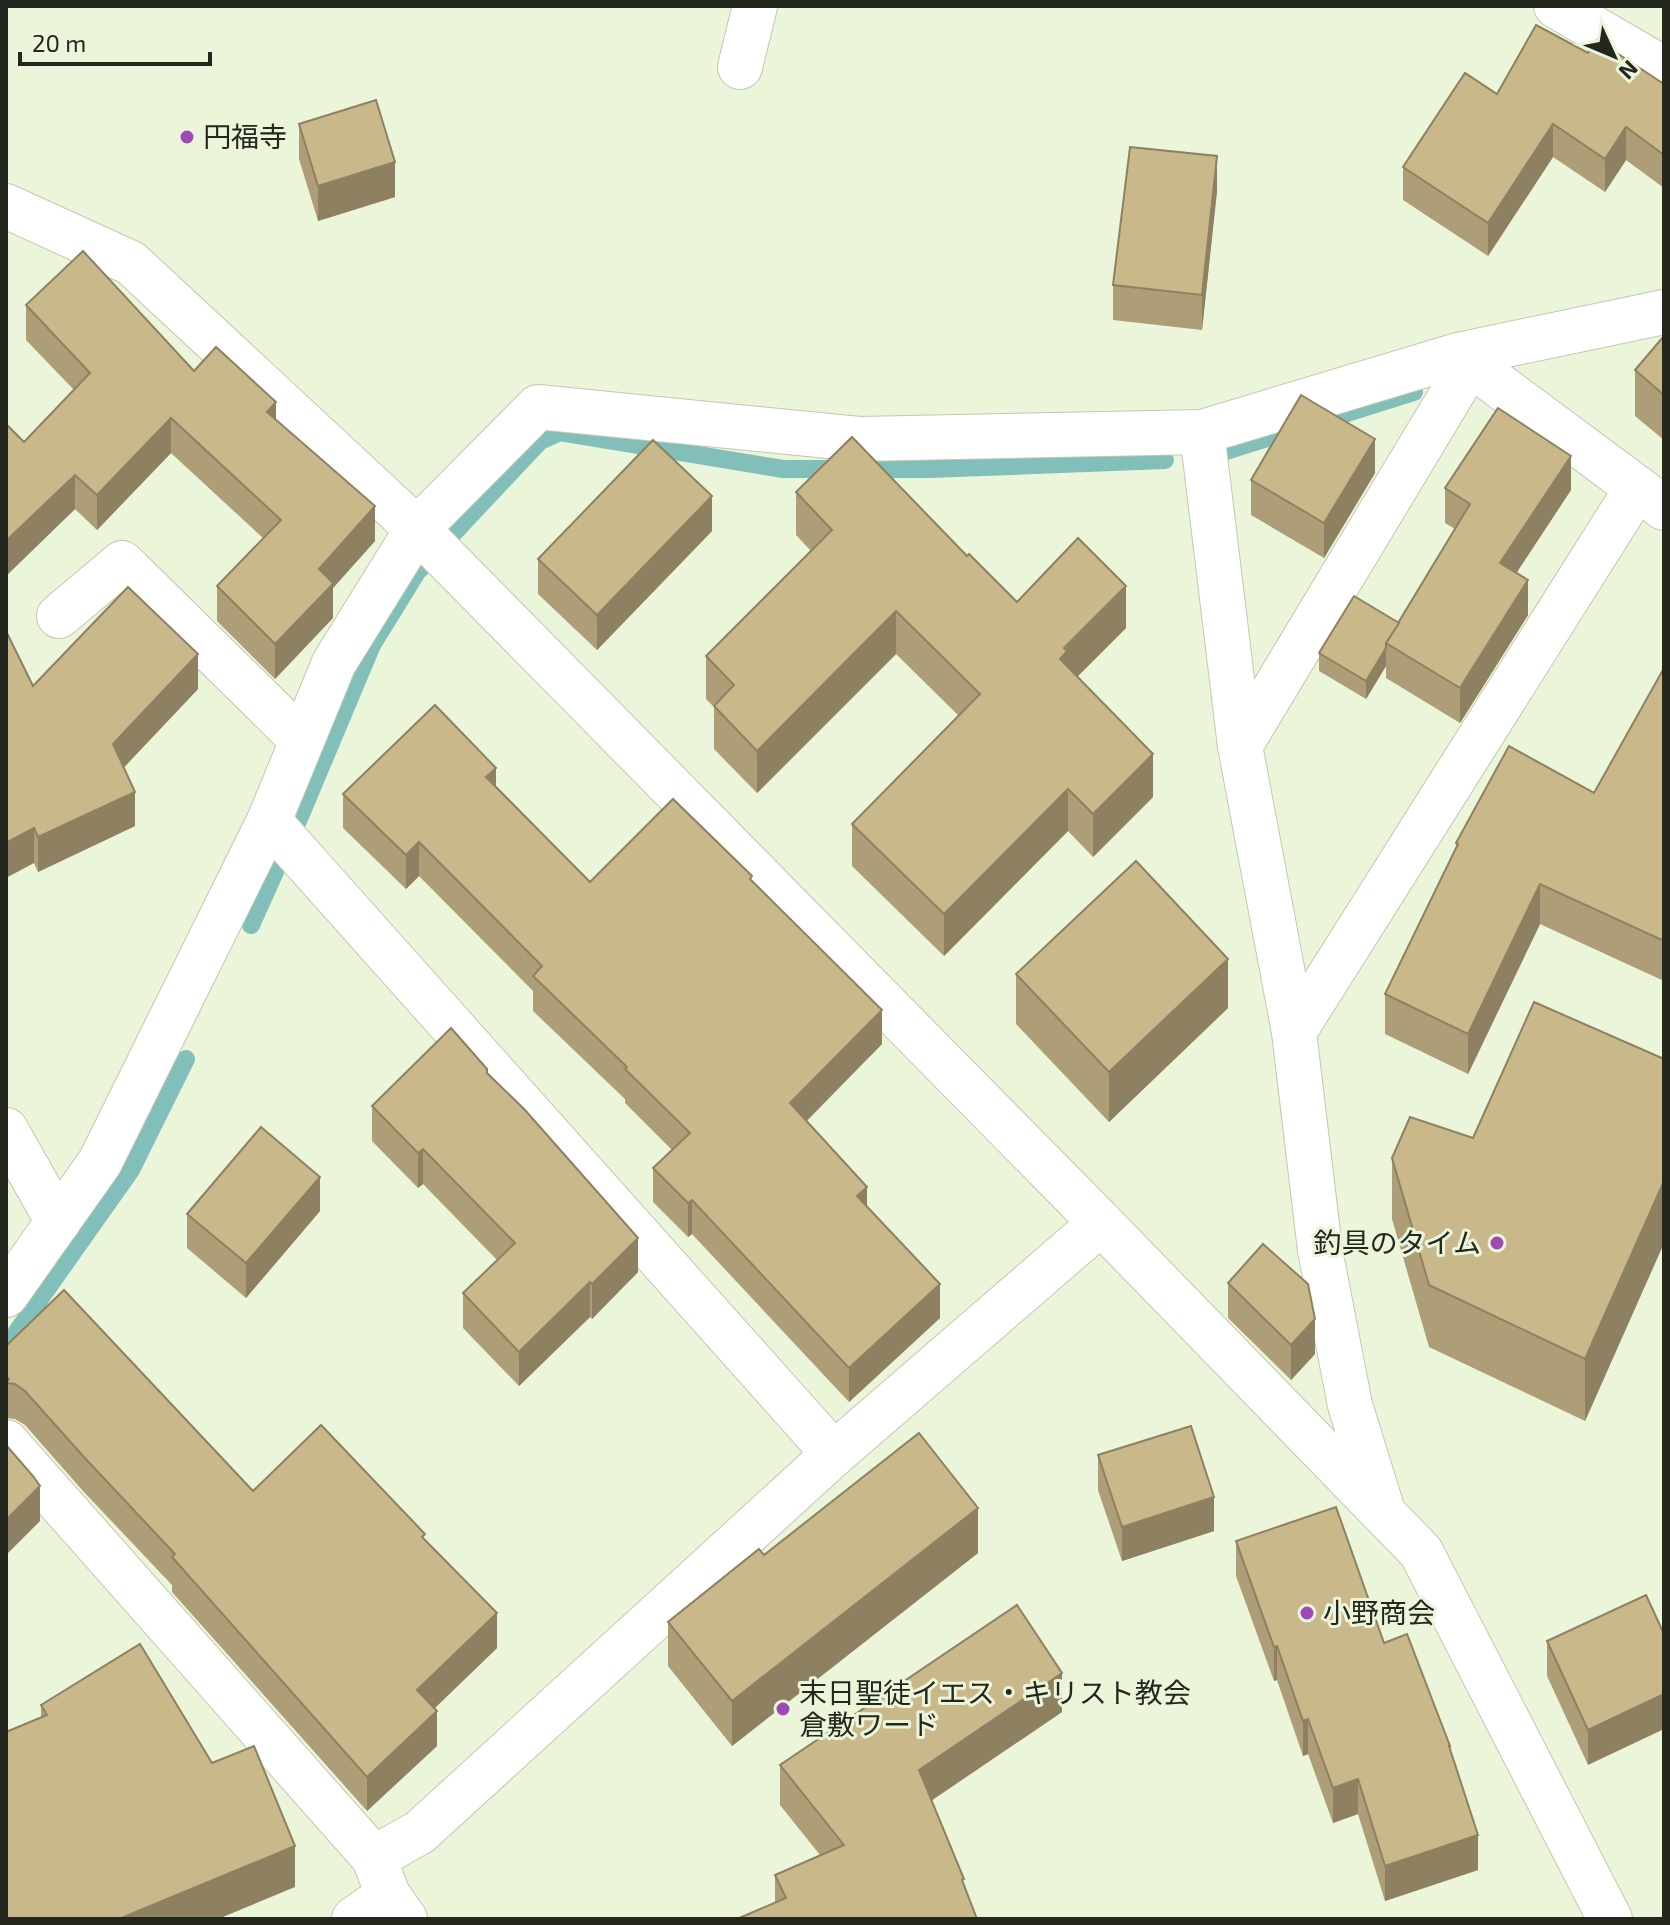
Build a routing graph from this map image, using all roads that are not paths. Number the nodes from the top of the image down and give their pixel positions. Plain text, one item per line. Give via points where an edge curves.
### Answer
1 (755, 6) edge
2 (1556, 6) edge
3 (740, 67) dead end
4 (1664, 69) edge
5 (6, 206) edge
6 (1664, 312) edge
7 (1464, 360) junction
8 (1202, 432) junction
9 (1651, 498) edge
10 (431, 543) junction
11 (59, 616) dead end
12 (302, 740) junction
13 (1240, 746) junction
14 (282, 836) junction
15 (1294, 1032) junction
16 (6, 1130) edge
17 (58, 1222) junction
18 (1101, 1223) junction
19 (6, 1295) edge
20 (6, 1442) edge
21 (834, 1454) junction
22 (1383, 1514) junction
23 (380, 1898) edge
24 (1610, 1919) edge

1 - 3 street
2 - 4 street
5 - 10 street via 131,263
6 - 7 street
7 - 8 street
7 - 9 street
7 - 13 street
8 - 10 street via 859,439 538,407
8 - 13 street
9 - 15 street
10 - 12 street via 334,663
10 - 18 street
11 - 12 street via 122,563
12 - 14 street
13 - 15 street
14 - 17 street via 100,1162
14 - 21 street
15 - 22 street via 1320,1250 1350,1405
16 - 17 street
17 - 19 street
18 - 21 street
18 - 22 street
20 - 23 street
21 - 23 street via 420,1832
22 - 24 street via 1421,1552

